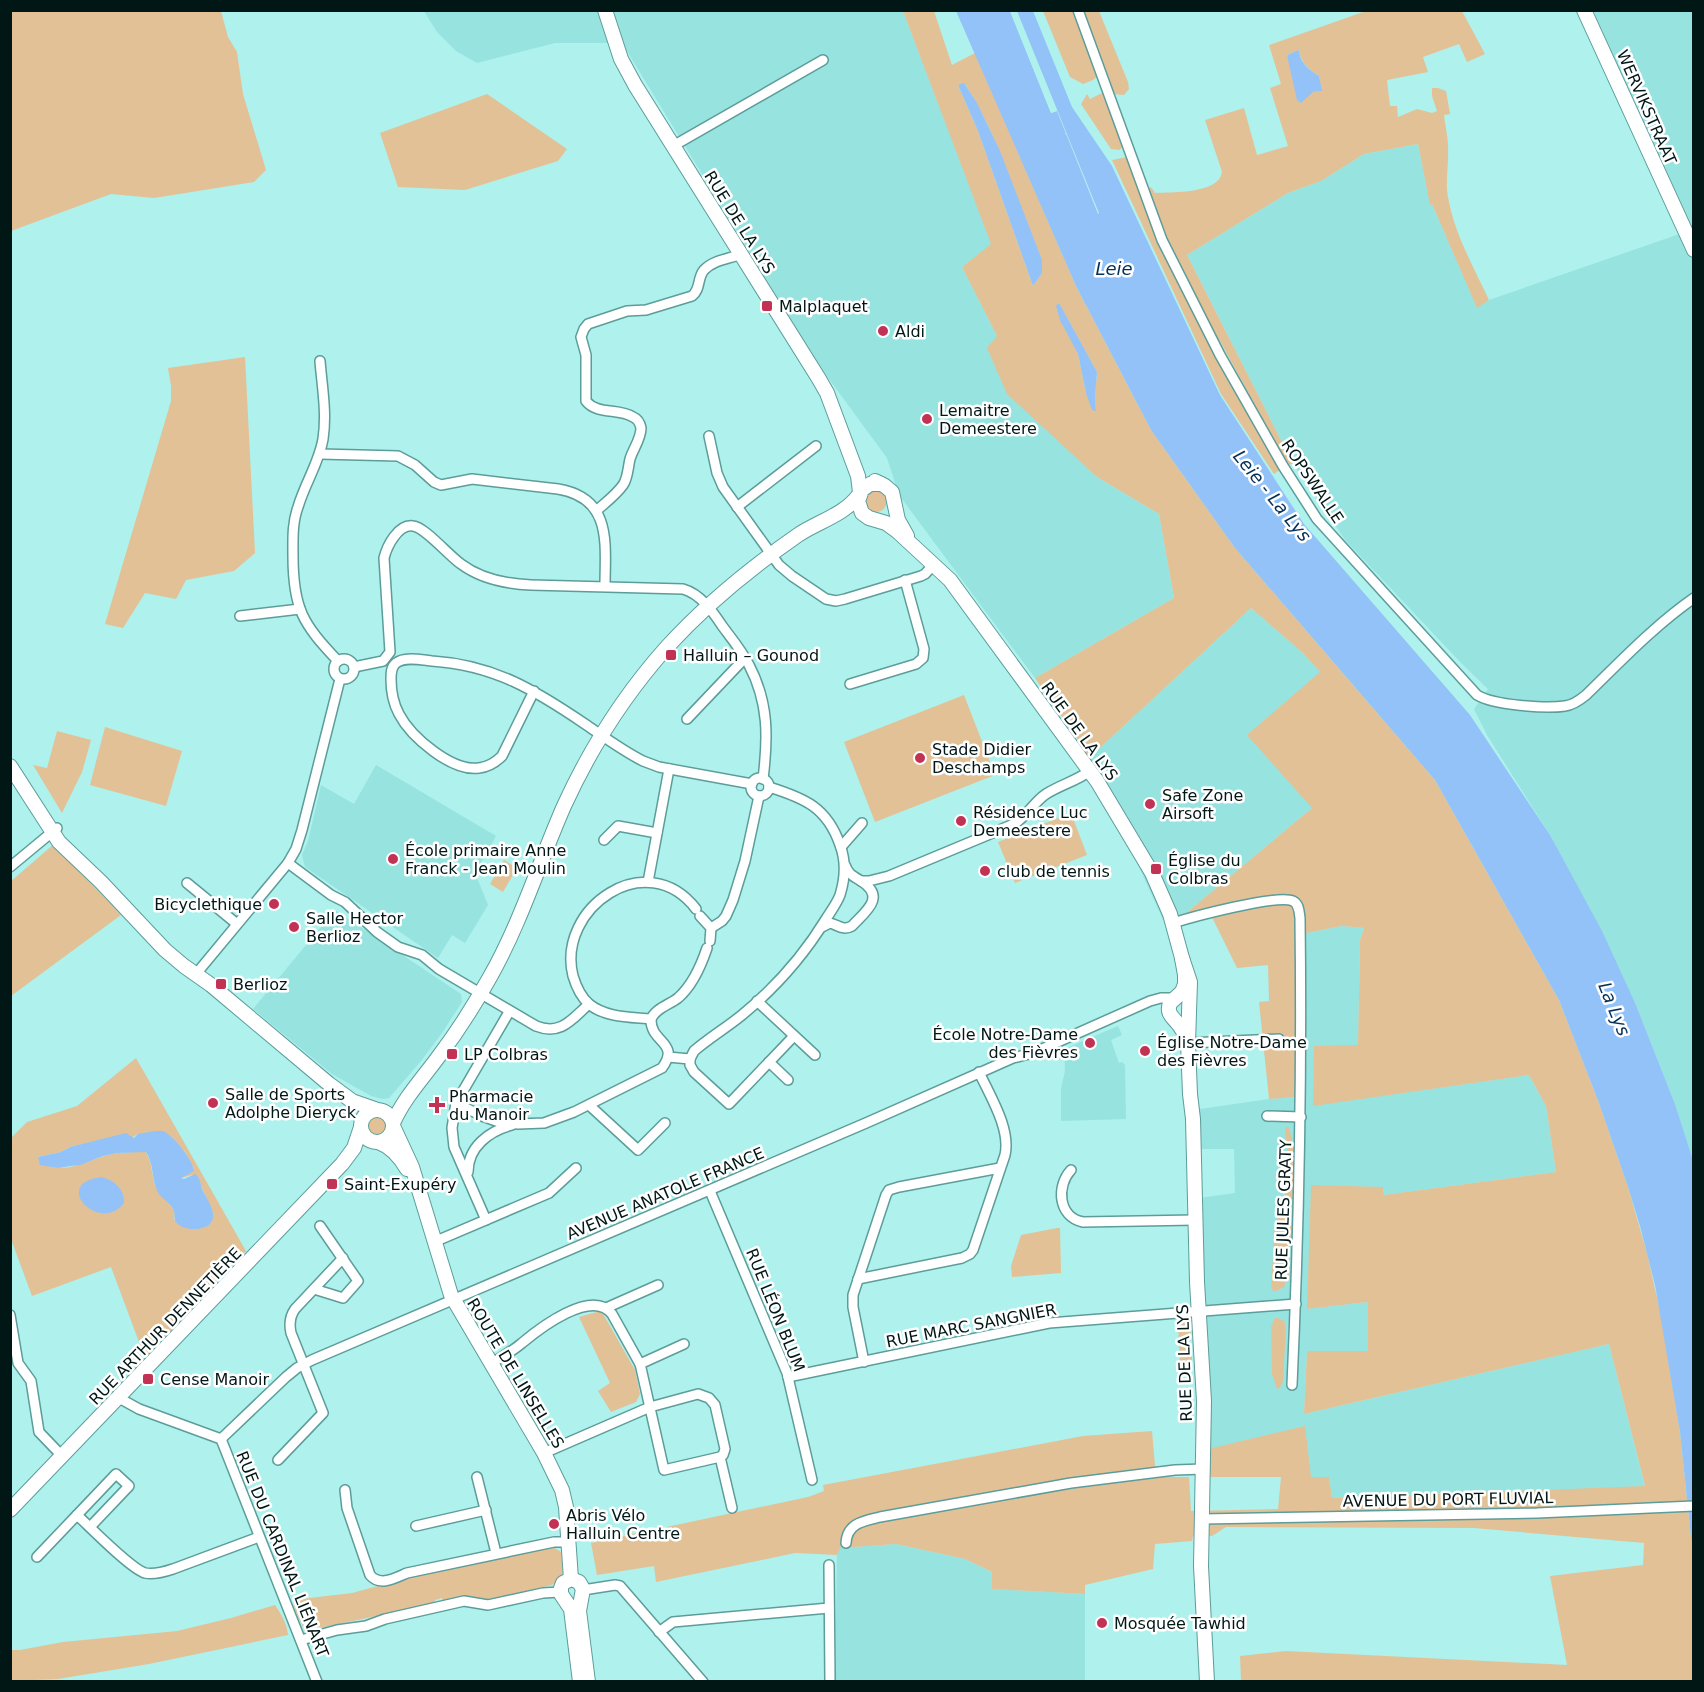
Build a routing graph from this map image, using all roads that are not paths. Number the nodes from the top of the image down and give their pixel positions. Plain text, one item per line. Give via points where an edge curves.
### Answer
1 (605, 10) edge
2 (1078, 10) edge
3 (1584, 10) edge
4 (823, 60) dead end
5 (673, 146) junction
6 (1694, 250) edge
7 (741, 254) junction
8 (320, 361) dead end
9 (709, 436) dead end
10 (816, 446) dead end
11 (848, 451) junction
12 (320, 454) junction
13 (881, 484) junction
14 (859, 494) junction
15 (894, 501) junction
16 (737, 507) junction
17 (596, 511) junction
18 (870, 518) junction
19 (824, 520) junction
20 (914, 545) junction
21 (772, 554) junction
22 (934, 564) junction
23 (905, 580) junction
24 (605, 586) junction
25 (1694, 598) edge
26 (707, 606) junction
27 (300, 609) junction
28 (240, 616) dead end
29 (745, 658) junction
30 (338, 662) junction
31 (354, 667) junction
32 (340, 679) junction
33 (850, 684) dead end
34 (534, 691) junction
35 (687, 719) dead end
36 (602, 735) junction
37 (10, 755) edge
38 (10, 766) edge
39 (669, 769) junction
40 (1089, 771) junction
41 (763, 779) junction
42 (752, 784) junction
43 (769, 787) junction
44 (759, 796) junction
45 (862, 823) dead end
46 (54, 830) junction
47 (657, 833) junction
48 (604, 840) dead end
49 (841, 847) junction
50 (12, 861) edge
51 (844, 861) junction
52 (288, 863) junction
53 (888, 876) junction
54 (859, 880) junction
55 (648, 882) junction
56 (187, 883) dead end
57 (842, 886) junction
58 (873, 894) junction
59 (832, 910) junction
60 (1173, 923) junction
61 (237, 924) junction
62 (838, 926) junction
63 (711, 928) junction
64 (820, 929) junction
65 (1182, 958) junction
66 (196, 974) junction
67 (480, 994) junction
68 (1176, 998) junction
69 (757, 1001) junction
70 (589, 1004) junction
71 (1140, 1006) junction
72 (1190, 1010) junction
73 (509, 1012) junction
74 (1171, 1016) junction
75 (651, 1019) junction
76 (794, 1035) junction
77 (1279, 1039) dead end
78 (1188, 1043) junction
79 (814, 1055) dead end
80 (668, 1057) junction
81 (690, 1059) junction
82 (769, 1062) junction
83 (979, 1072) junction
84 (788, 1080) dead end
85 (417, 1083) junction
86 (329, 1084) junction
87 (456, 1103) junction
88 (589, 1105) junction
89 (377, 1109) junction
90 (1267, 1116) dead end
91 (1301, 1117) junction
92 (665, 1123) dead end
93 (518, 1124) junction
94 (361, 1125) junction
95 (393, 1125) junction
96 (376, 1142) junction
97 (342, 1164) junction
98 (576, 1168) dead end
99 (1000, 1168) junction
100 (1071, 1170) dead end
101 (468, 1176) junction
102 (417, 1186) junction
103 (710, 1191) junction
104 (486, 1220) junction
105 (1195, 1220) junction
106 (320, 1226) dead end
107 (434, 1242) junction
108 (342, 1258) junction
109 (858, 1279) junction
110 (658, 1285) dead end
111 (314, 1289) junction
112 (453, 1300) junction
113 (1296, 1304) junction
114 (606, 1308) junction
115 (1198, 1310) junction
116 (10, 1316) edge
117 (684, 1344) dead end
118 (864, 1362) junction
119 (304, 1364) junction
120 (491, 1364) junction
121 (640, 1364) junction
122 (788, 1377) junction
123 (1292, 1385) dead end
124 (119, 1398) junction
125 (650, 1407) junction
126 (221, 1439) junction
127 (544, 1453) junction
128 (63, 1457) junction
129 (720, 1458) junction
130 (278, 1460) dead end
131 (1203, 1469) junction
132 (477, 1477) dead end
133 (812, 1480) dead end
134 (345, 1490) dead end
135 (12, 1504) edge
136 (1694, 1506) edge
137 (732, 1508) dead end
138 (486, 1510) junction
139 (77, 1515) junction
140 (1202, 1519) junction
141 (416, 1526) dead end
142 (90, 1527) junction
143 (259, 1536) junction
144 (568, 1542) junction
145 (846, 1543) dead end
146 (496, 1554) junction
147 (37, 1557) dead end
148 (830, 1565) dead end
149 (571, 1579) junction
150 (582, 1594) junction
151 (563, 1596) junction
152 (830, 1608) junction
153 (659, 1632) junction
154 (300, 1638) junction
155 (317, 1682) edge
156 (580, 1682) edge
157 (588, 1682) edge
158 (703, 1682) edge
159 (830, 1682) edge
160 (1207, 1682) edge

1 - 5 street, RUE DE LA LYS via 627,72
2 - 25 street, ROPSWALLE via 1162,240 1220,356 1283,466 1317,519 1477,695 1499,702 1545,707 1578,702 1649,633
3 - 6 street, WERVIKSTRAAT
4 - 5 street
5 - 7 street, RUE DE LA LYS
7 - 11 street, RUE DE LA LYS via 827,393
7 - 17 street via 705,270 692,296 592,321 584,329 581,340 586,355 586,401 596,409 630,415 640,426 624,484
8 - 12 street via 324,428
9 - 16 street via 719,481
10 - 16 street
11 - 13 street, RUE DE LA LYS via 864,472
11 - 14 street, RUE DE LA LYS via 859,481
12 - 17 street via 398,456 438,484 472,479 561,489 578,495
12 - 27 street via 294,523 294,582
13 - 14 street via 870,484
13 - 15 street via 890,490
14 - 18 street via 859,507
14 - 19 street via 848,506
15 - 18 street via 888,515
15 - 20 street, RUE DE LA LYS via 900,524
16 - 21 street
17 - 24 street via 605,533
18 - 19 street via 847,514
18 - 20 street, RUE DE LA LYS via 890,526
19 - 21 street
20 - 22 street, RUE DE LA LYS
21 - 23 street via 785,570 831,600
21 - 26 street
22 - 23 street via 925,574
22 - 40 street, RUE DE LA LYS via 954,585
23 - 33 street via 923,658 916,664
24 - 26 street via 683,589 694,593
24 - 31 street via 525,585 497,580 467,568 426,532 412,526 394,537 384,558 390,652 383,661
26 - 29 street
26 - 36 street via 654,663
27 - 28 street
27 - 30 street via 310,629
29 - 35 street
29 - 41 street via 765,715
30 - 31 street via 346,659
30 - 32 street via 334,672
31 - 32 street via 351,677
32 - 52 street via 301,833
34 - 34 street via 502,756 485,767 470,768 437,753 406,725 392,700 392,669 398,662 410,659 455,663 489,671
34 - 36 street
36 - 39 street via 643,761
36 - 67 street via 571,792 511,934
37 - 46 street
38 - 46 street
39 - 42 street
39 - 47 street
40 - 53 street via 1046,794 1014,824
40 - 60 street, RUE DE LA LYS via 1152,873
41 - 42 street
41 - 43 street
42 - 44 street via 752,792
43 - 44 street via 765,795
43 - 49 street via 811,803 831,825
44 - 63 street via 733,900 726,916
45 - 49 street
46 - 50 street
46 - 66 street via 170,955
47 - 48 street via 618,826
47 - 55 street
49 - 51 street
51 - 54 street via 848,872
51 - 57 street
52 - 61 street
52 - 67 street via 345,902 379,933 403,949 422,955
53 - 54 street
53 - 58 street
54 - 57 street via 849,879
54 - 58 street
55 - 63 street via 679,892
55 - 70 street via 610,892 589,910 576,933 571,955 573,973
56 - 61 street
57 - 59 street
58 - 62 street via 872,904 852,926
59 - 62 street via 831,917
59 - 64 street
60 - 65 street, RUE DE LA LYS
60 - 91 street, RUE JULES GRATY via 1235,907 1289,900 1298,906
61 - 66 street
62 - 64 street via 829,923
63 - 75 street via 709,944 684,992
64 - 69 street
65 - 68 street, RUE DE LA LYS via 1185,984
65 - 72 street, RUE DE LA LYS via 1190,977
66 - 86 street
67 - 73 street
67 - 85 street
68 - 71 street, AVENUE ANATOLE FRANCE via 1161,998
68 - 72 street via 1185,999
68 - 74 street via 1169,1004
69 - 76 street
69 - 81 street via 694,1051
70 - 73 street via 555,1029 540,1028
70 - 75 street via 609,1013
71 - 74 street via 1156,1005
71 - 83 street, AVENUE ANATOLE FRANCE
72 - 74 street via 1184,1019
72 - 78 street, RUE DE LA LYS
73 - 87 street
74 - 78 street, RUE DE LA LYS
75 - 80 street via 653,1033 667,1046
76 - 79 street
76 - 82 street
77 - 78 street
78 - 105 street, RUE DE LA LYS
80 - 81 street
80 - 88 street via 658,1070
81 - 82 street via 694,1072 729,1104
82 - 84 street
83 - 99 street via 1006,1134
83 - 103 street, AVENUE ANATOLE FRANCE
85 - 89 street via 393,1105
85 - 95 street
86 - 89 street via 352,1101
86 - 94 street
87 - 93 street via 492,1120
87 - 101 street via 452,1138
88 - 92 street via 638,1150
88 - 93 street via 554,1120
89 - 94 street via 366,1113
89 - 95 street via 388,1114
90 - 91 street, RUE JULES GRATY
91 - 113 street, RUE JULES GRATY
93 - 101 street via 502,1128 481,1142 471,1153
94 - 96 street via 365,1136
94 - 97 street, RUE ARTHUR DENNETIÈRE via 356,1144
95 - 96 street via 388,1137
95 - 102 street, ROUTE DE LINSELLES
96 - 97 street, RUE ARTHUR DENNETIÈRE
96 - 102 street, ROUTE DE LINSELLES via 395,1152
97 - 124 street, RUE ARTHUR DENNETIÈRE
98 - 104 street via 549,1193
99 - 109 street via 970,1254
99 - 109 street via 889,1190
100 - 105 street via 1064,1181 1063,1202 1068,1214 1078,1221
101 - 104 street
102 - 107 street, ROUTE DE LINSELLES
103 - 112 street, AVENUE ANATOLE FRANCE
103 - 122 street, RUE LÉON BLUM
104 - 107 street
105 - 115 street, RUE DE LA LYS
106 - 108 street
107 - 112 street, ROUTE DE LINSELLES
108 - 111 street
108 - 111 street via 358,1281 343,1298
109 - 118 street via 853,1307
110 - 114 street
111 - 119 street via 293,1311 290,1321
112 - 119 street, AVENUE ANATOLE FRANCE
112 - 120 street, ROUTE DE LINSELLES
113 - 115 street, RUE JULES GRATY
113 - 123 street, RUE JULES GRATY
114 - 120 street via 592,1305 570,1312
114 - 121 street
115 - 118 street, RUE MARC SANGNIER via 1049,1323
115 - 131 street, RUE DE LA LYS
116 - 128 street via 18,1363 31,1381 39,1432
117 - 121 street
118 - 122 street, RUE MARC SANGNIER
119 - 126 street, AVENUE ANATOLE FRANCE
119 - 130 street via 323,1413
120 - 127 street, ROUTE DE LINSELLES
121 - 125 street
122 - 133 street, RUE LÉON BLUM
124 - 126 street, RUE DU CARDINAL LIÉNART via 139,1410
124 - 128 street, RUE ARTHUR DENNETIÈRE
125 - 127 street
125 - 129 street via 664,1470
125 - 129 street via 696,1394 710,1398 725,1447
126 - 143 street, RUE DU CARDINAL LIÉNART
127 - 144 street, ROUTE DE LINSELLES via 563,1495
128 - 135 street, RUE ARTHUR DENNETIÈRE
129 - 137 street
131 - 140 street, RUE DE LA LYS
131 - 145 street via 1071,1483 880,1517 854,1525
132 - 138 street
134 - 146 street via 347,1508 370,1575 376,1581
136 - 140 street, AVENUE DU PORT FLUVIAL
138 - 141 street
138 - 146 street
139 - 142 street
139 - 142 street via 116,1474 123,1480 129,1486
139 - 147 street
140 - 160 street, RUE DE LA LYS
142 - 143 street via 138,1570 152,1574
143 - 154 street, RUE DU CARDINAL LIÉNART
144 - 146 street
144 - 149 street, ROUTE DE LINSELLES
148 - 152 street
149 - 150 street via 580,1582
149 - 151 street via 563,1583
150 - 151 street via 573,1602
150 - 153 street via 615,1585 622,1588
150 - 157 street via 579,1611
151 - 154 street via 543,1593 488,1605 469,1601
151 - 156 street via 572,1616
152 - 153 street via 674,1622
152 - 159 street
153 - 158 street
154 - 155 street, RUE DU CARDINAL LIÉNART

